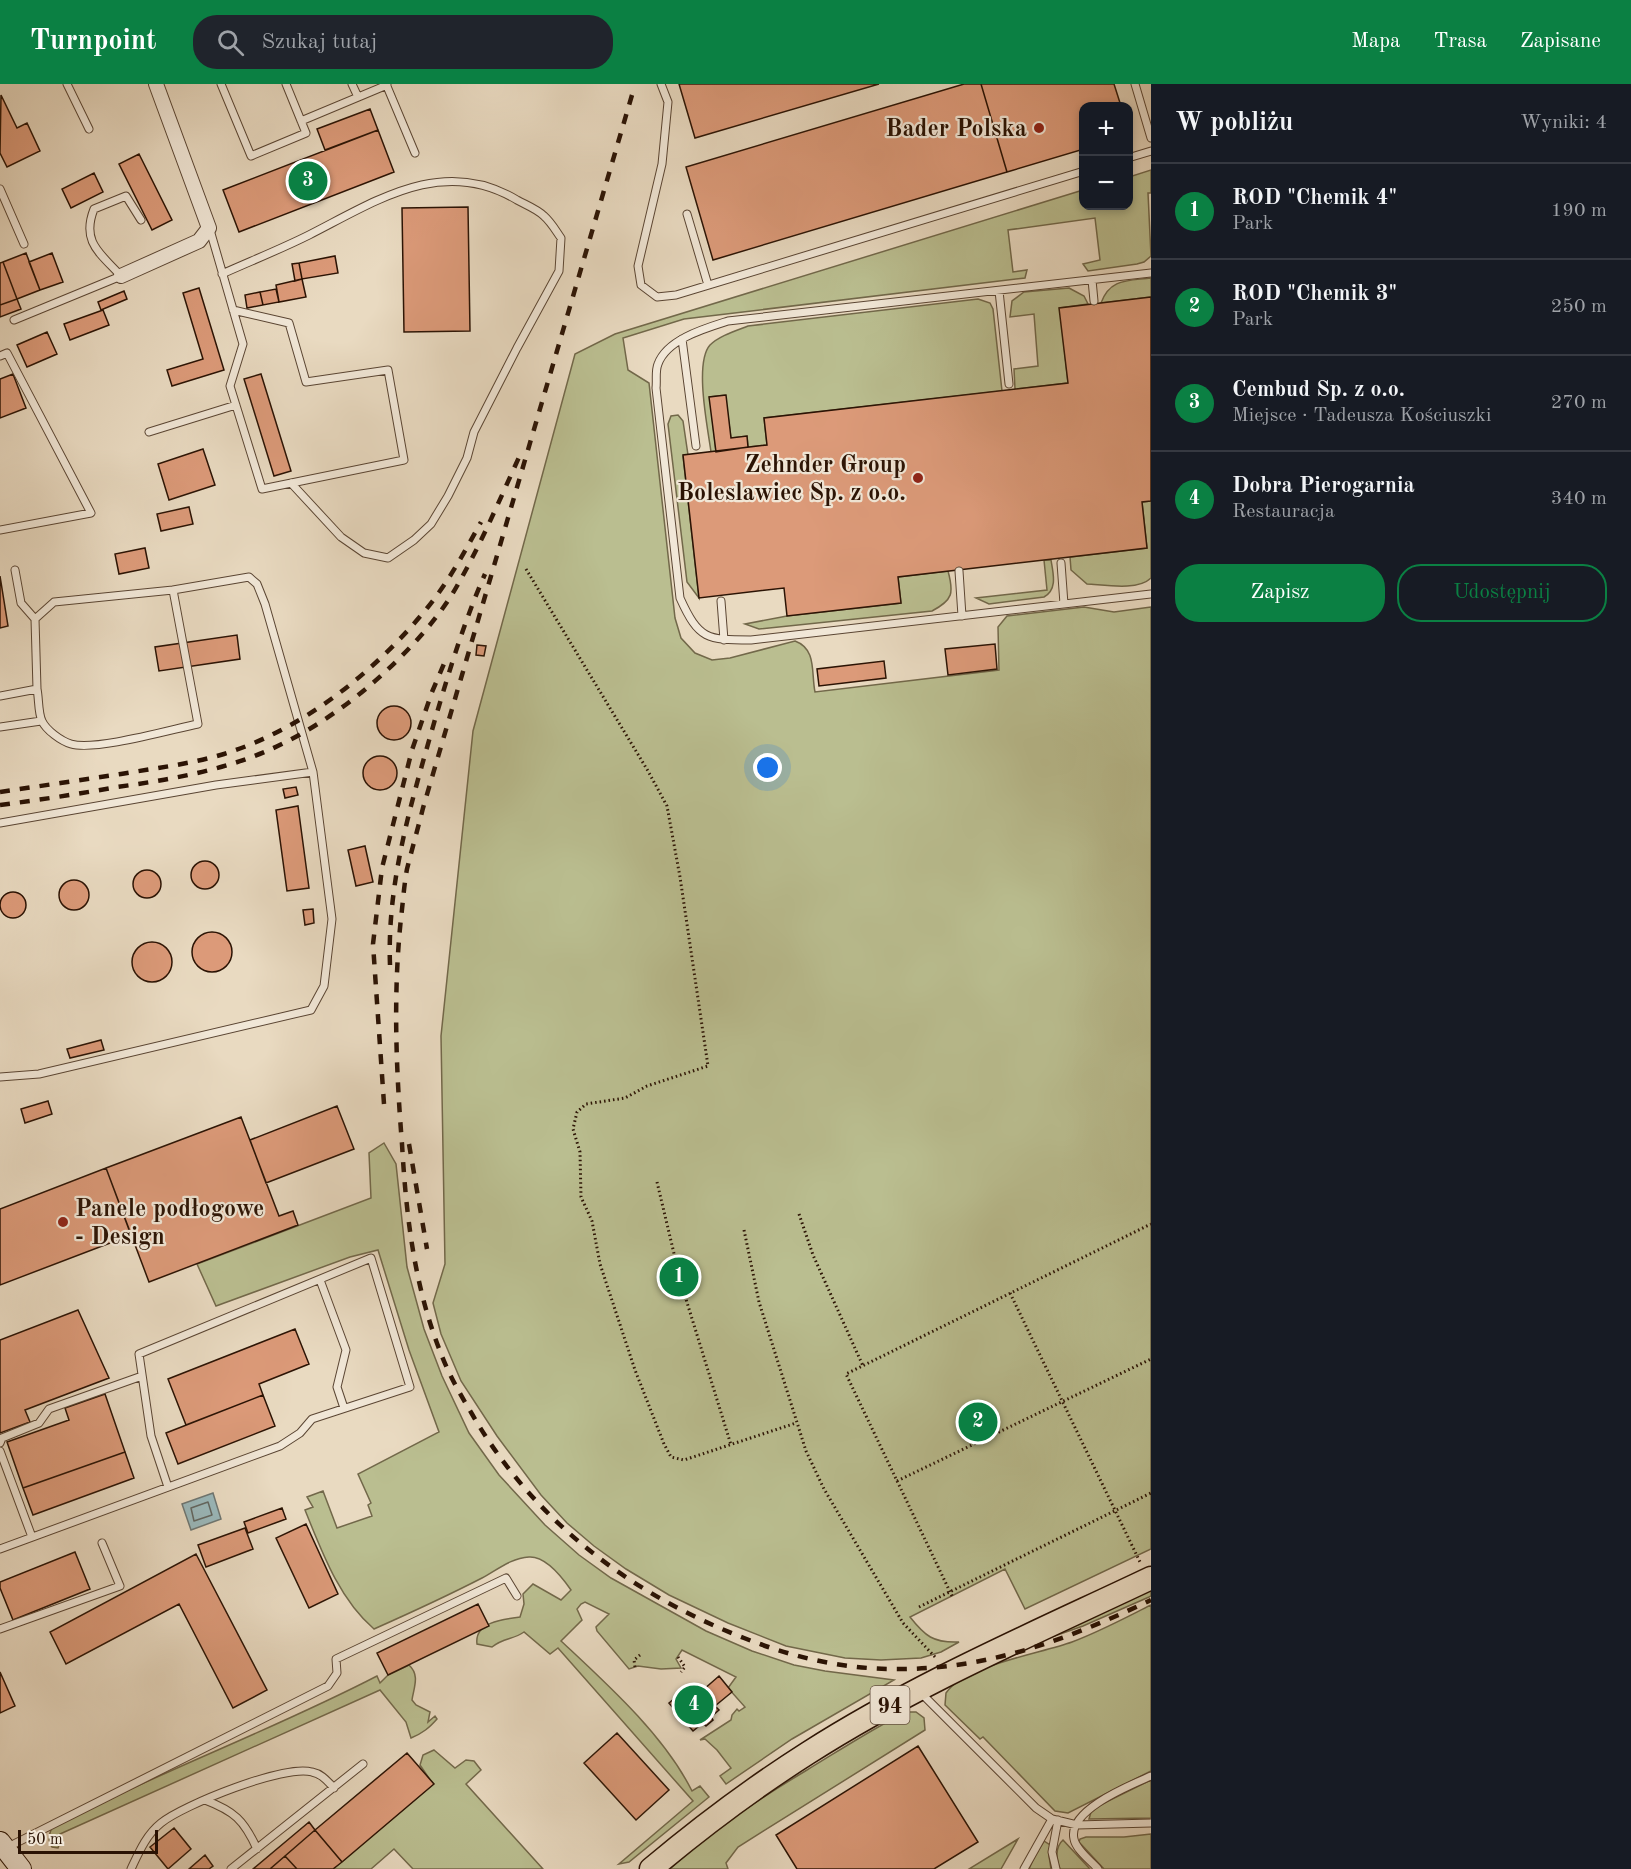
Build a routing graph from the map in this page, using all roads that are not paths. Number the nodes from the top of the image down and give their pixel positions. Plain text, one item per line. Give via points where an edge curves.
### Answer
1 (67, 84) edge
2 (156, 84) edge
3 (221, 84) edge
4 (286, 84) edge
5 (352, 84) edge
6 (661, 84) edge
7 (1135, 84) edge
8 (386, 85) edge
9 (358, 97) junction
10 (301, 121) junction
11 (89, 129) dead end
12 (1151, 138) edge
13 (1151, 151) edge
14 (415, 153) dead end
15 (1133, 156) edge
16 (1079, 172) edge
17 (0, 189) edge
18 (687, 214) dead end
19 (141, 220) dead end
20 (209, 228) junction
21 (24, 244) dead end
22 (1151, 273) edge
23 (222, 274) junction
24 (121, 276) junction
25 (1092, 280) junction
26 (708, 285) junction
27 (999, 291) junction
28 (1094, 300) dead end
29 (233, 310) junction
30 (14, 320) dead end
31 (682, 339) junction
32 (0, 356) edge
33 (1009, 384) dead end
34 (236, 405) junction
35 (149, 432) dead end
36 (696, 446) dead end
37 (291, 483) junction
38 (0, 530) edge
39 (1061, 563) dead end
40 (15, 570) dead end
41 (959, 571) dead end
42 (173, 590) junction
43 (1151, 594) edge
44 (721, 601) dead end
45 (1065, 604) junction
46 (962, 616) junction
47 (35, 619) junction
48 (724, 640) junction
49 (38, 689) junction
50 (0, 696) edge
51 (41, 721) junction
52 (0, 727) edge
53 (313, 772) junction
54 (0, 823) edge
55 (0, 1077) edge
56 (320, 1280) junction
57 (142, 1376) junction
58 (344, 1408) junction
59 (0, 1443) edge
60 (0, 1451) edge
61 (168, 1487) junction
62 (32, 1537) junction
63 (102, 1543) dead end
64 (0, 1549) edge
65 (1147, 1572) edge
66 (517, 1596) dead end
67 (0, 1628) edge
68 (919, 1690) junction
69 (363, 1764) dead end
70 (1151, 1776) edge
71 (334, 1788) junction
72 (205, 1800) junction
73 (1055, 1820) junction
74 (1151, 1823) edge
75 (1077, 1825) junction
76 (3, 1845) edge
77 (257, 1849) junction
78 (21, 1869) edge
79 (131, 1869) edge
80 (231, 1869) edge
81 (651, 1869) edge
82 (1024, 1869) edge
83 (1056, 1869) edge
84 (1098, 1869) edge

1 - 11 lane
2 - 20 street
3 - 10 lane via 251,156 306,133
4 - 10 lane
5 - 9 lane
6 - 26 lane via 668,102 662,164 638,266 641,285 657,297
7 - 12 lane
8 - 9 lane
8 - 14 lane
9 - 10 lane
13 - 15 lane
16 - 26 lane
17 - 21 lane
18 - 26 lane
19 - 24 lane via 126,196 94,209 89,222 90,240
20 - 23 lane
20 - 24 street via 199,241
22 - 25 lane
23 - 29 lane
23 - 37 lane via 365,206 433,182 469,181 500,189 544,215 561,238 559,272 474,432 467,458 448,496 431,524 414,540 388,558 364,553 341,537
24 - 30 lane
25 - 27 lane
25 - 28 lane
27 - 31 lane via 728,321 694,331
27 - 33 lane
29 - 34 lane via 243,344 230,386
29 - 37 lane via 289,323 306,382 388,370 404,460
31 - 36 lane
31 - 48 lane via 671,346 658,364 656,388 680,598 691,621 706,636
32 - 38 lane via 7,354 91,513
34 - 35 lane
34 - 37 lane via 262,489
39 - 45 lane
40 - 47 lane via 21,603
41 - 46 lane
42 - 47 lane via 54,602
42 - 51 lane via 198,724 90,746 70,744
42 - 53 lane via 249,577 258,584
43 - 45 lane
44 - 48 lane
45 - 46 lane
46 - 48 lane
47 - 49 lane
49 - 50 lane
49 - 51 lane
51 - 52 lane
53 - 54 lane via 216,784
53 - 55 lane via 332,919 324,986 311,1010 39,1074
56 - 57 lane via 139,1354
56 - 58 lane via 346,1350 337,1387
56 - 58 lane via 371,1258 410,1387
57 - 59 lane via 49,1409 39,1423 2,1438
57 - 61 lane via 151,1436
58 - 61 lane via 312,1419 280,1446
60 - 62 lane
61 - 62 lane
62 - 64 lane
63 - 67 lane via 120,1586
65 - 68 main road, 94
66 - 76 lane via 506,1578 336,1659 337,1673 328,1686
68 - 73 lane via 1036,1808
68 - 81 main road, 94 via 808,1753 722,1812
69 - 71 lane
70 - 75 lane via 1098,1803
71 - 72 lane via 312,1771 296,1771 257,1780
71 - 77 lane
72 - 77 lane via 227,1808 242,1821
72 - 79 lane via 162,1822 144,1841
73 - 75 lane
73 - 82 lane
73 - 83 lane via 1052,1852
74 - 75 lane
75 - 84 lane via 1076,1845
76 - 78 main road
77 - 80 lane

